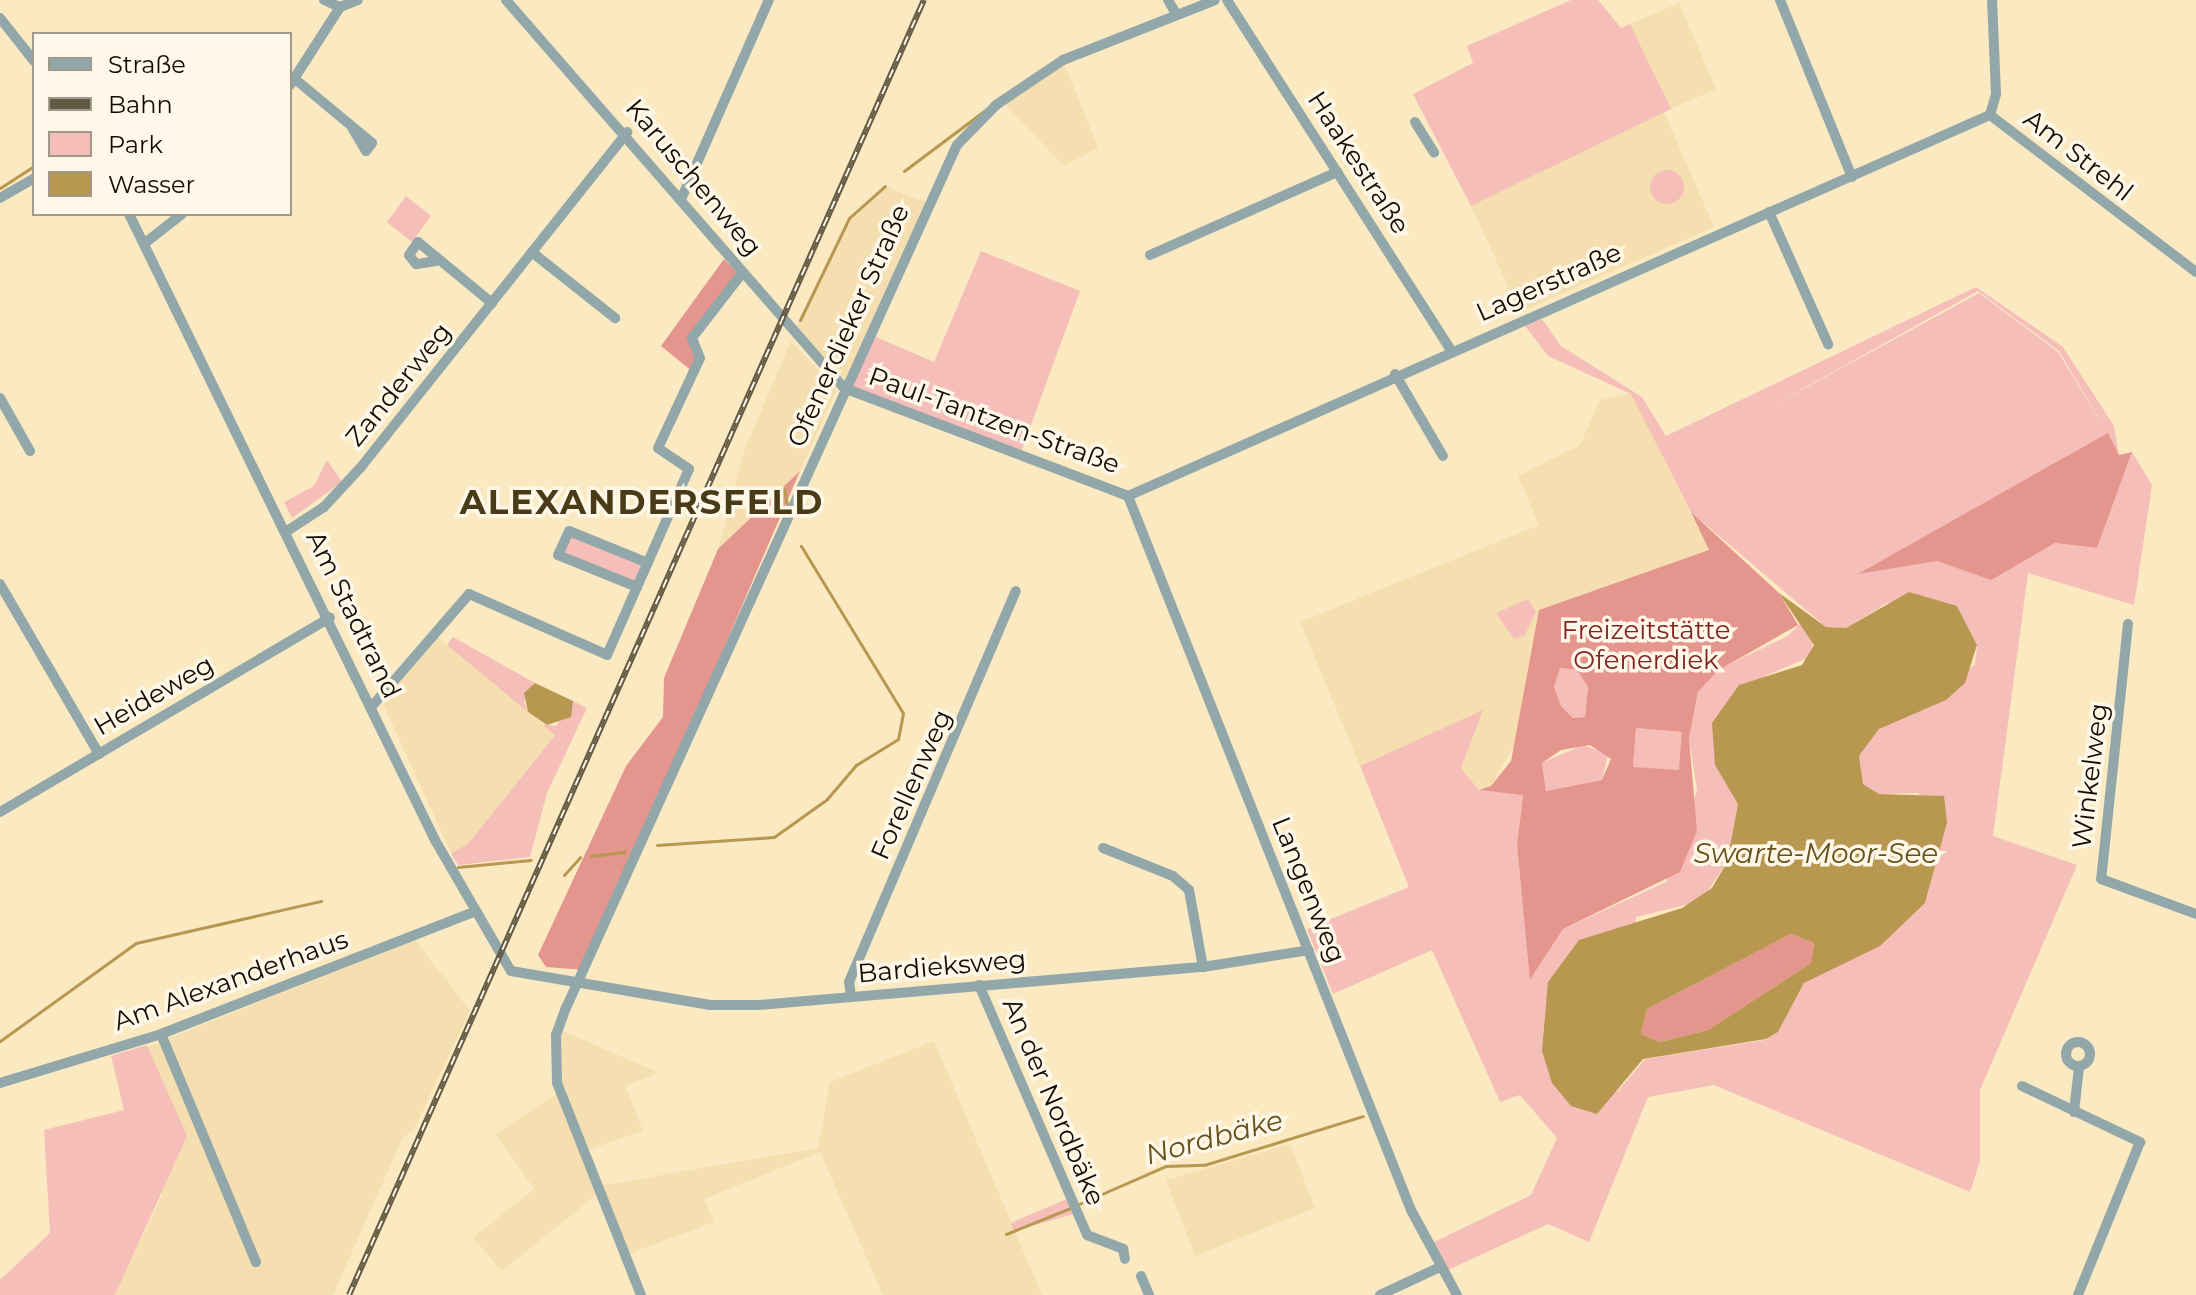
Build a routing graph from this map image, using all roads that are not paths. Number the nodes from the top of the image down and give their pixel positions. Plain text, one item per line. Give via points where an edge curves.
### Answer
1 (324, 0) edge
2 (358, 0) edge
3 (506, 0) edge
4 (769, 0) edge
5 (1168, 0) edge
6 (1215, 0) edge
7 (1227, 0) edge
8 (1780, 0) edge
9 (1992, 0) edge
10 (340, 7) junction
11 (1176, 14) junction
12 (0, 18) edge
13 (32, 58) edge
14 (292, 82) edge
15 (1990, 115) junction
16 (1415, 122) dead end
17 (353, 129) dead end
18 (627, 132) junction
19 (1434, 152) dead end
20 (1337, 172) junction
21 (1852, 177) junction
22 (32, 179) edge
23 (682, 197) junction
24 (0, 198) edge
25 (1769, 212) junction
26 (130, 216) edge
27 (179, 216) edge
28 (145, 243) junction
29 (533, 253) junction
30 (1150, 255) dead end
31 (436, 261) dead end
32 (743, 272) junction
33 (2196, 272) edge
34 (492, 303) junction
35 (615, 318) dead end
36 (1828, 344) dead end
37 (1451, 350) junction
38 (1395, 374) junction
39 (844, 388) junction
40 (0, 398) edge
41 (30, 451) dead end
42 (1443, 456) dead end
43 (1128, 496) junction
44 (287, 531) junction
45 (648, 563) junction
46 (0, 584) edge
47 (637, 587) junction
48 (1016, 591) dead end
49 (330, 618) junction
50 (2128, 624) dead end
51 (373, 705) junction
52 (99, 754) junction
53 (0, 812) edge
54 (1103, 848) dead end
55 (474, 912) junction
56 (2196, 914) edge
57 (1309, 950) junction
58 (1203, 967) junction
59 (579, 982) junction
60 (979, 985) junction
61 (851, 996) junction
62 (161, 1034) junction
63 (2079, 1067) dead end
64 (0, 1083) edge
65 (2022, 1086) dead end
66 (2074, 1112) junction
67 (1125, 1259) dead end
68 (256, 1262) dead end
69 (1438, 1268) junction
70 (1141, 1276) dead end
71 (641, 1295) edge
72 (1149, 1295) edge
73 (1380, 1295) edge
74 (1457, 1295) edge
75 (2078, 1295) edge

1 - 10 street
2 - 10 street
3 - 18 street, Karuschenweg
4 - 23 street
5 - 11 street
6 - 11 street, Ofenerdieker Straße
7 - 20 street, Haakestraße
8 - 21 street
9 - 15 street, Am Strehl via 1996,94
10 - 14 street
11 - 39 street, Ofenerdieker Straße via 1059,63 996,105 957,145
12 - 13 street
14 - 17 street
15 - 21 street, Lagerstraße
15 - 33 street, Am Strehl
16 - 19 street
18 - 23 street, Karuschenweg
18 - 29 street, Zanderweg
20 - 30 street
20 - 37 street, Haakestraße
21 - 25 street, Lagerstraße
22 - 24 street
23 - 32 street, Karuschenweg
25 - 36 street
25 - 37 street, Lagerstraße
26 - 28 street, Am Stadtrand
27 - 28 street
28 - 44 street, Am Stadtrand
29 - 34 street, Zanderweg
29 - 35 street
31 - 34 street
32 - 39 street, Karuschenweg
32 - 45 street via 692,338 700,358 658,448 689,469
34 - 44 street, Zanderweg via 345,485
37 - 38 street, Lagerstraße
38 - 42 street
38 - 43 street, Lagerstraße
39 - 43 street, Paul-Tantzen-Straße
39 - 59 street, Ofenerdieker Straße
40 - 41 street
43 - 57 street, Langenweg
44 - 49 street, Am Stadtrand
45 - 47 street
45 - 47 street via 569,531 558,555
46 - 52 street
47 - 51 street via 607,655 469,594
48 - 61 street, Forellenweg via 849,982
49 - 51 street, Am Stadtrand
49 - 52 street, Heideweg
50 - 56 street, Winkelweg via 2101,879
51 - 55 street, Am Stadtrand
52 - 53 street, Heideweg
54 - 58 street via 1173,876 1189,890
55 - 59 street, Am Stadtrand via 511,971
55 - 62 street, Am Alexanderhaus
57 - 58 street, Bardieksweg
57 - 69 street, Langenweg
58 - 60 street, Bardieksweg
59 - 61 street, Bardieksweg via 710,1005
59 - 71 street, Ofenerdieker Straße via 556,1035 553,1065
60 - 61 street, Bardieksweg
60 - 67 street, An der Nordbäke via 1087,1235 1123,1249
62 - 64 street, Am Alexanderhaus
62 - 68 street
63 - 66 street
65 - 66 street
66 - 75 street via 2140,1142
69 - 73 street
69 - 74 street, Langenweg
70 - 72 street

